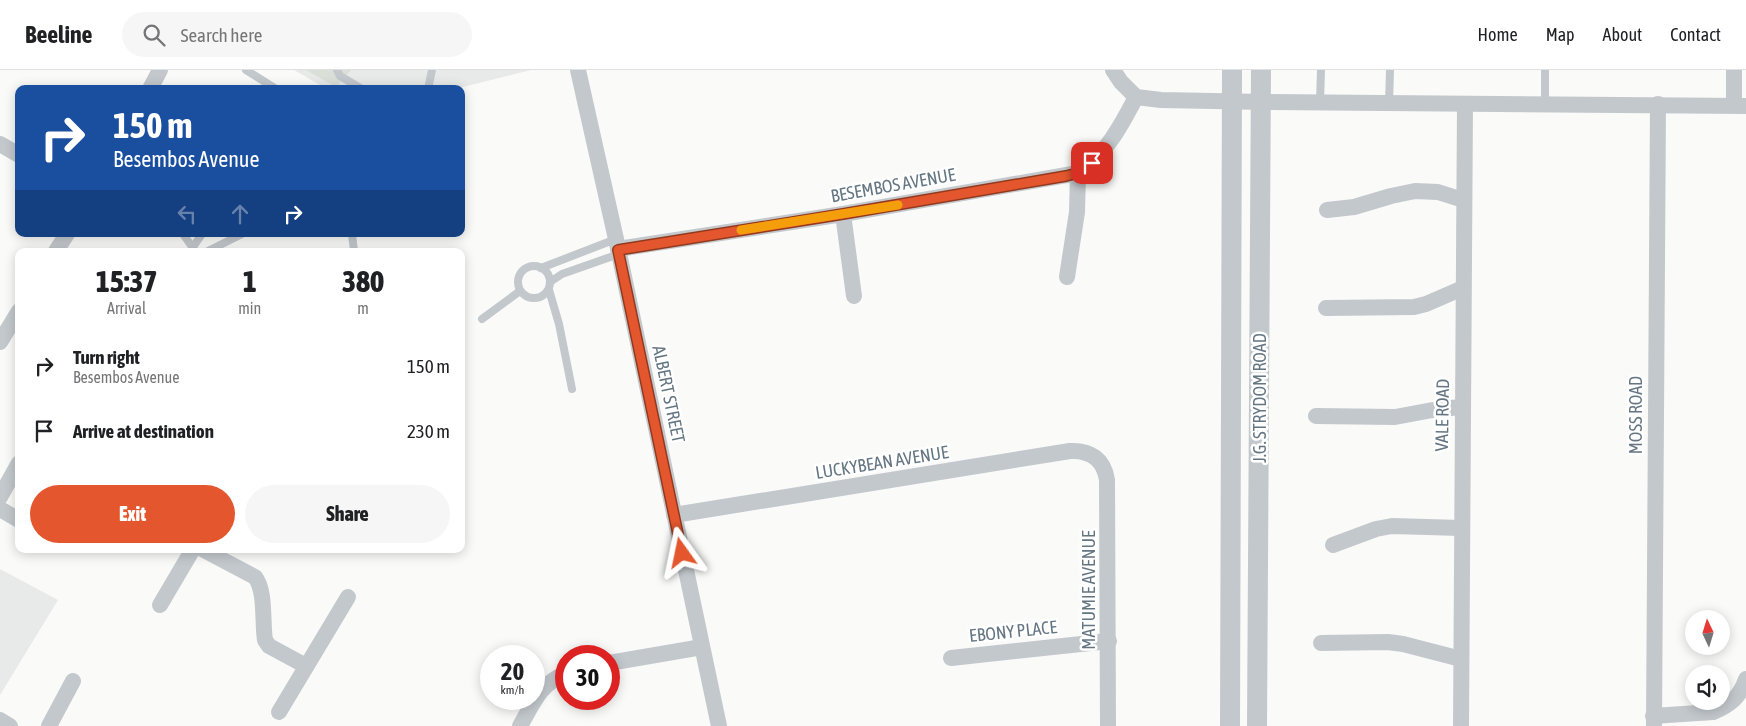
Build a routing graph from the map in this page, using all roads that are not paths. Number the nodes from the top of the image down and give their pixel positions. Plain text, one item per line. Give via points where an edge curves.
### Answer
1 (160, 70) edge
2 (246, 70) edge
3 (337, 70) edge
4 (432, 70) edge
5 (578, 70) edge
6 (1114, 70) edge
7 (1232, 70) edge
8 (1261, 70) edge
9 (1321, 70) edge
10 (1390, 70) edge
11 (1544, 70) edge
12 (1734, 70) edge
13 (152, 85) edge
14 (270, 85) edge
15 (355, 85) edge
16 (429, 85) edge
17 (1136, 97) junction
18 (1232, 101) junction
19 (1261, 102) junction
20 (1320, 102) junction
21 (1389, 103) junction
22 (1464, 104) junction
23 (1544, 104) junction
24 (1658, 104) junction
25 (1740, 105) edge
26 (0, 144) edge
27 (15, 153) edge
28 (1078, 173) junction
29 (1463, 200) junction
30 (1327, 210) dead end
31 (843, 214) junction
32 (64, 237) edge
33 (185, 237) edge
34 (236, 237) edge
35 (618, 247) junction
36 (58, 248) edge
37 (193, 248) edge
38 (214, 248) edge
39 (541, 268) junction
40 (1067, 277) dead end
41 (549, 286) junction
42 (1463, 288) junction
43 (520, 291) junction
44 (854, 296) dead end
45 (1326, 308) dead end
46 (15, 316) edge
47 (482, 319) dead end
48 (2, 333) edge
49 (572, 389) dead end
50 (1462, 407) junction
51 (1316, 416) dead end
52 (1095, 457) joint
53 (15, 470) edge
54 (0, 497) edge
55 (0, 509) edge
56 (674, 515) junction
57 (15, 518) edge
58 (1461, 528) junction
59 (1333, 545) dead end
60 (190, 553) edge
61 (210, 553) edge
62 (348, 597) dead end
63 (160, 605) dead end
64 (1109, 641) junction
65 (1320, 643) dead end
66 (702, 647) junction
67 (951, 658) dead end
68 (1460, 659) junction
69 (620, 661) edge
70 (306, 666) junction
71 (555, 679) edge
72 (1746, 680) edge
73 (73, 681) dead end
74 (279, 712) dead end
75 (0, 720) edge
76 (1654, 721) edge
77 (10, 726) edge
78 (49, 726) edge
79 (520, 726) edge
80 (718, 726) edge
81 (1108, 726) edge
82 (1230, 726) edge
83 (1257, 726) edge
84 (1461, 726) edge

1 - 13 street
2 - 14 lane
3 - 15 lane via 340,76
4 - 16 lane
5 - 35 street, ALBERT STREET
6 - 17 street
7 - 18 street, J.G. STRYDOM ROAD
8 - 19 street, J.G. STRYDOM ROAD
9 - 20 lane
10 - 21 lane
11 - 23 lane
12 - 25 street
17 - 18 street
17 - 28 street via 1121,126 1092,163
18 - 19 street
18 - 82 street, J.G. STRYDOM ROAD
19 - 20 street
19 - 83 street, J.G. STRYDOM ROAD
20 - 21 street
21 - 22 street
22 - 23 street
22 - 29 street, VALE ROAD
23 - 24 street
24 - 25 street
24 - 76 street, MOSS ROAD
26 - 27 street
28 - 31 street, BESEMBOS AVENUE
28 - 40 street via 1078,212
29 - 30 street via 1438,192 1415,191 1354,207
29 - 42 street, VALE ROAD
31 - 35 street, BESEMBOS AVENUE
31 - 44 street
32 - 36 street
33 - 37 lane
34 - 38 lane
35 - 39 lane
35 - 41 lane via 562,274
35 - 56 street, ALBERT STREET
39 - 41 lane via 548,273
39 - 43 lane via 532,266 519,275
41 - 43 lane via 543,296 534,299
41 - 49 lane
42 - 45 street via 1414,306
42 - 50 street, VALE ROAD
43 - 47 lane
46 - 48 street
50 - 51 street via 1395,417
50 - 58 street, VALE ROAD
52 - 56 street, LUCKYBEAN AVENUE via 1070,451
52 - 64 street, MATUMIE AVENUE via 1106,472 1108,490
53 - 54 street
55 - 57 street
56 - 66 street, ALBERT STREET
58 - 59 street via 1392,526
58 - 68 street, VALE ROAD
60 - 63 street
61 - 70 street via 255,577 261,591 265,640 269,646
62 - 70 street
64 - 67 street, EBONY PLACE
64 - 81 street, MATUMIE AVENUE
65 - 68 street via 1396,643
66 - 69 street
66 - 80 street, ALBERT STREET
68 - 84 street, VALE ROAD
70 - 74 street
71 - 79 street via 540,691
72 - 76 street via 1728,706 1713,712
73 - 78 street
75 - 77 street

